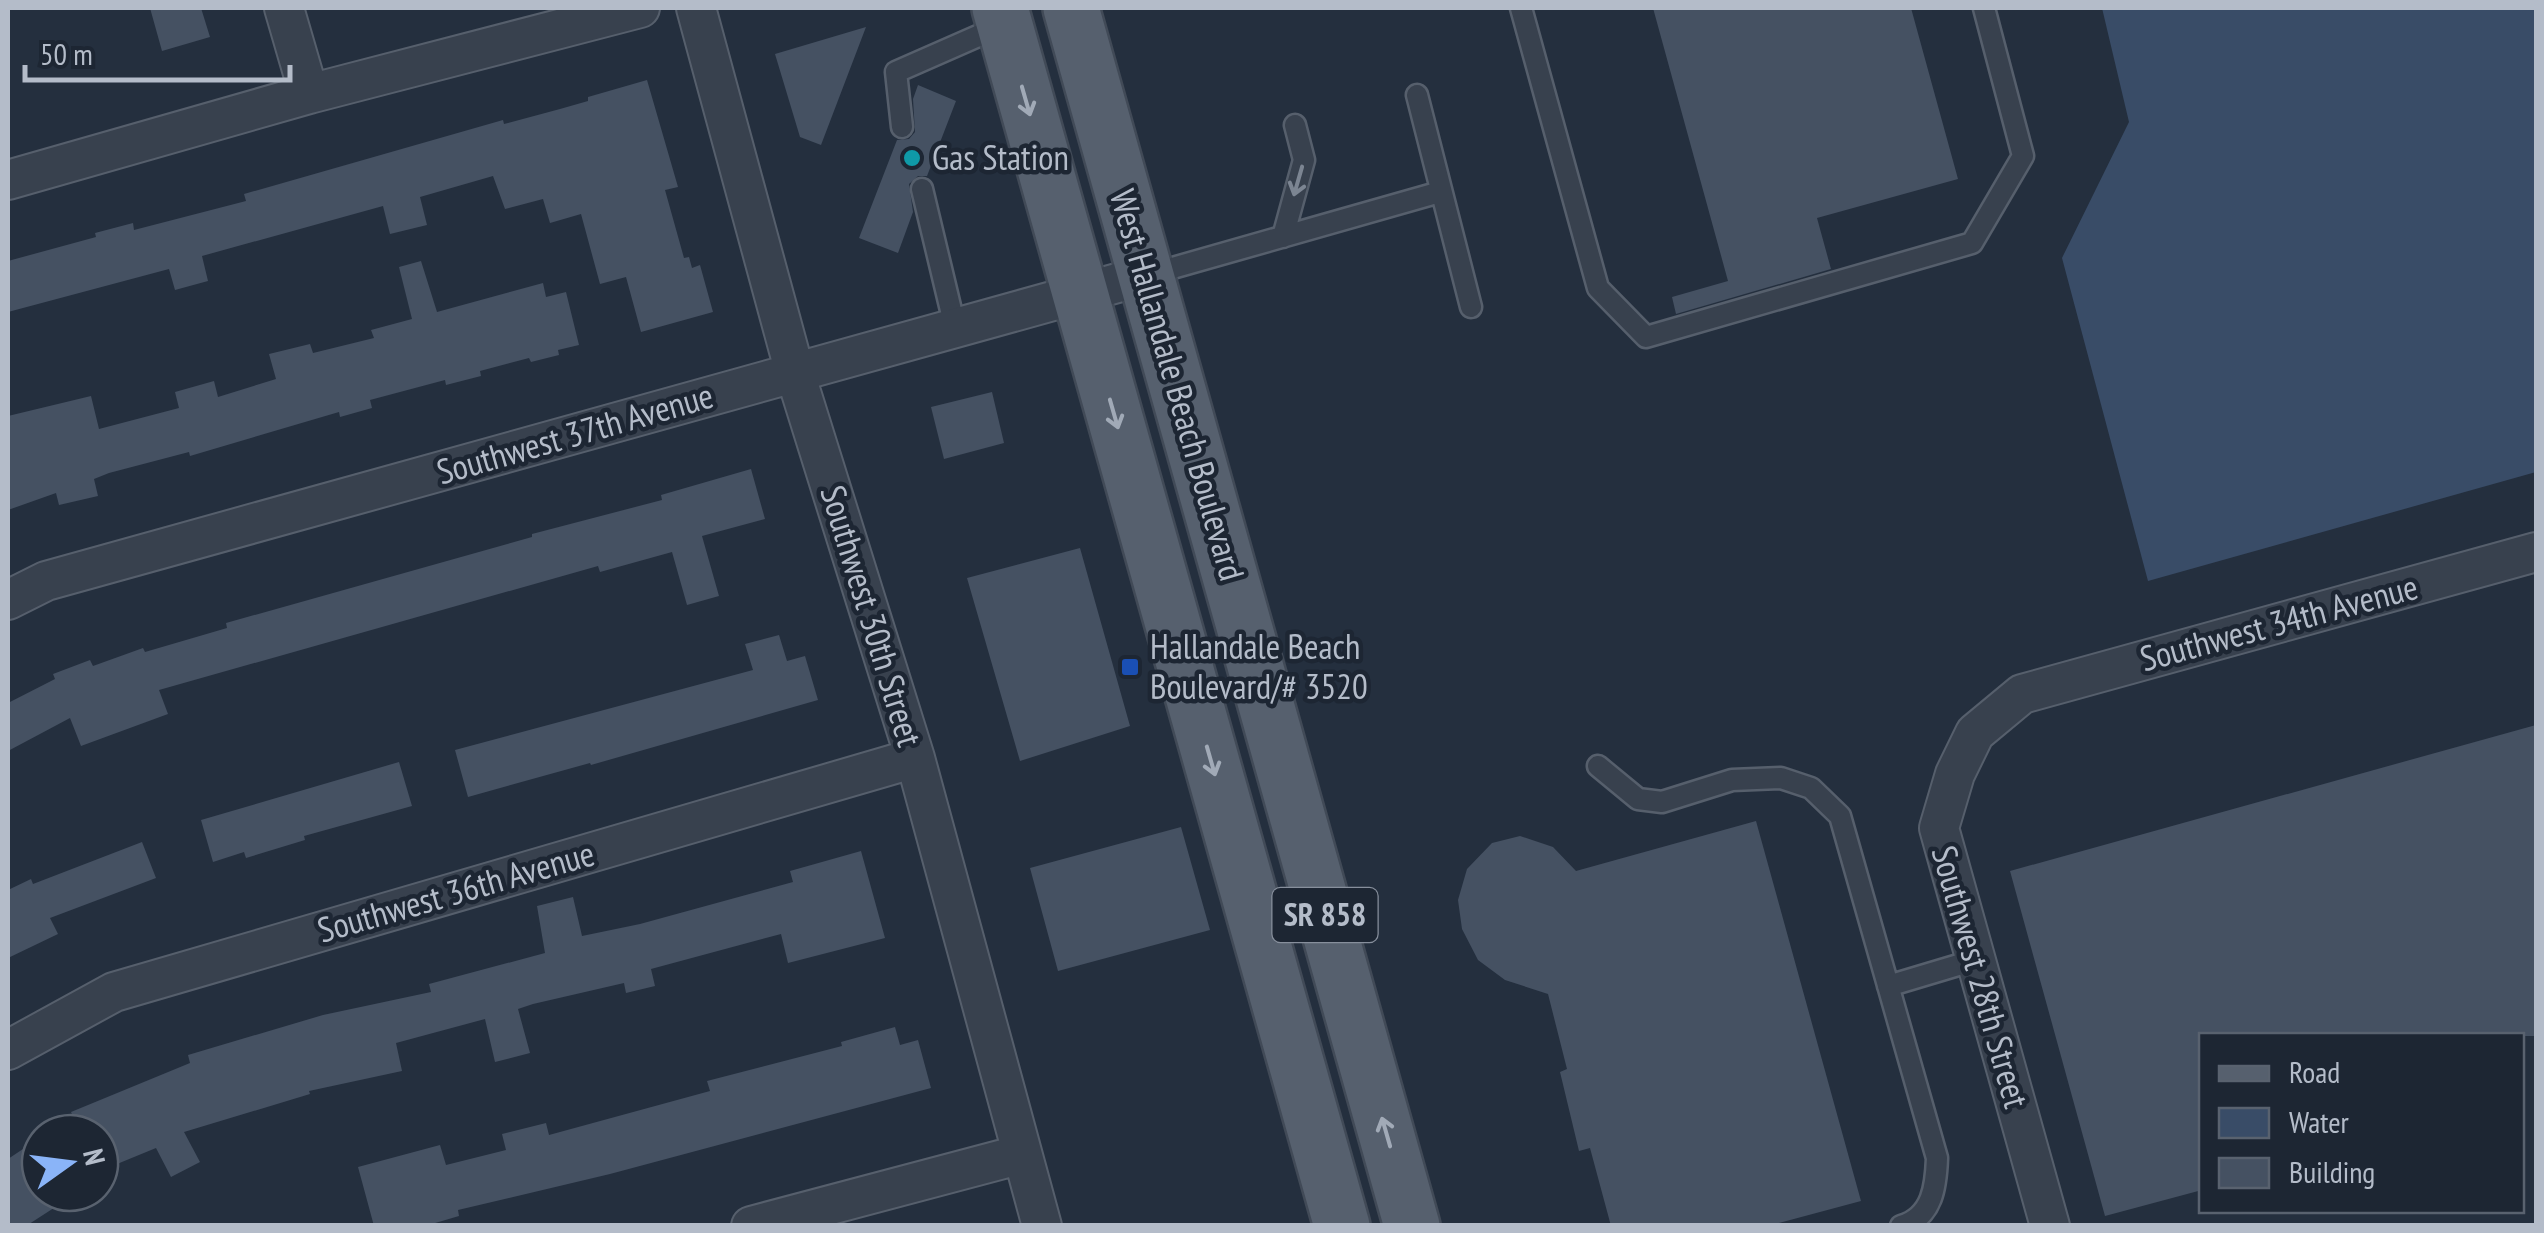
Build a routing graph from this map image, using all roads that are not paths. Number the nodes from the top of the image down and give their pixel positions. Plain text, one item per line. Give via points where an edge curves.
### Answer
1 (284, 8) edge
2 (640, 8) edge
3 (696, 8) edge
4 (1071, 8) edge
5 (1522, 8) edge
6 (1984, 8) edge
7 (1002, 16) edge
8 (309, 94) junction
9 (1417, 95) dead end
10 (1294, 125) dead end
11 (902, 126) dead end
12 (8, 180) edge
13 (922, 189) dead end
14 (1440, 192) junction
15 (1282, 237) junction
16 (1146, 276) junction
17 (1080, 292) junction
18 (1470, 308) dead end
19 (956, 327) junction
20 (795, 373) junction
21 (2536, 552) edge
22 (8, 600) edge
23 (2022, 694) joint
24 (915, 758) junction
25 (1598, 766) dead end
26 (1975, 960) junction
27 (1274, 985) junction
28 (1888, 986) junction
29 (8, 1050) edge
30 (1022, 1154) junction
31 (752, 1226) edge
32 (1042, 1226) edge
33 (1342, 1226) edge
34 (1370, 1226) edge
35 (1412, 1226) edge
36 (1901, 1226) edge
37 (2050, 1226) edge

1 - 8 street
2 - 8 street
3 - 20 street, Southwest 30th Street
4 - 16 main road, West Hallandale Beach Boulevard / SR 858
5 - 6 lane via 1598,288 1646,337 1972,243 2023,156
7 - 11 lane via 896,72
7 -> 17 main road, West Hallandale Beach Boulevard / SR 858
8 - 12 street
9 - 14 lane
10 -> 15 lane via 1304,160
13 - 19 lane
14 - 15 lane
14 - 18 lane
15 - 16 lane
16 - 17 street, Southwest 37th Avenue
35 -> 16 main road, West Hallandale Beach Boulevard / SR 858
17 - 19 street, Southwest 37th Avenue
17 -> 27 main road, West Hallandale Beach Boulevard / SR 858
19 - 20 street, Southwest 37th Avenue
20 - 22 street, Southwest 37th Avenue via 46,582
20 - 24 street, Southwest 30th Street
21 - 23 street, Southwest 34th Avenue
23 - 26 street, Southwest 28th Street via 1975,733 1938,828
24 - 29 street, Southwest 36th Avenue via 114,992
24 - 30 street, Southwest 30th Street
25 - 28 lane via 1638,799 1662,802 1732,780 1781,778 1812,788 1840,816
26 - 28 lane
26 - 37 street, Southwest 28th Street
27 - 33 main road, West Hallandale Beach Boulevard / SR 858
27 - 34 main road via 1319,1043
28 - 36 lane via 1938,1158 1935,1196
30 - 31 street
30 - 32 street, Southwest 30th Street

